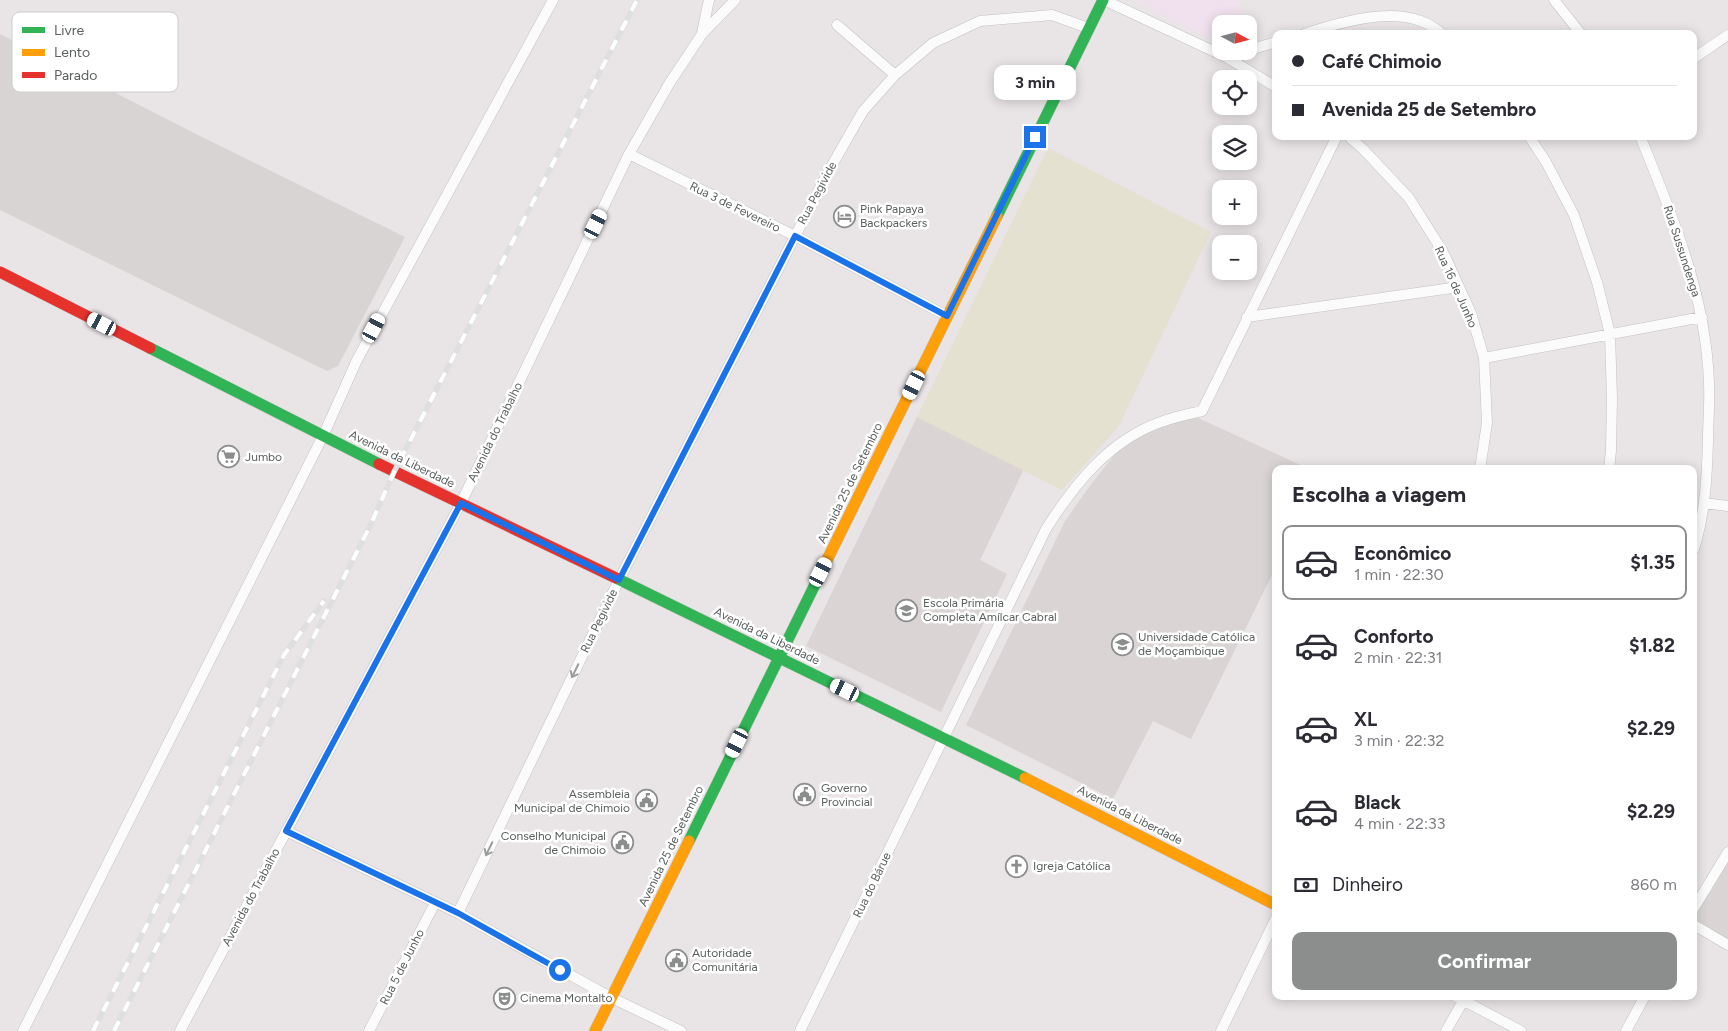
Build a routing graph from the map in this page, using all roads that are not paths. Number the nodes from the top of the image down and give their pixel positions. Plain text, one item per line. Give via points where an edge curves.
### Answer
1 (553, 0) edge
2 (709, 0) edge
3 (734, 0) edge
4 (1104, 0) edge
5 (1554, 0) edge
6 (837, 25) dead end
7 (1088, 28) junction
8 (1319, 30) edge
9 (1438, 30) edge
10 (1578, 30) edge
11 (702, 34) junction
12 (1728, 35) edge
13 (1272, 43) edge
14 (1258, 48) edge
15 (1212, 50) edge
16 (1697, 56) edge
17 (1231, 60) edge
18 (895, 75) junction
19 (1272, 86) edge
20 (1334, 140) edge
21 (1353, 140) edge
22 (1532, 140) edge
23 (1642, 140) edge
24 (629, 154) junction
25 (795, 236) junction
26 (0, 272) edge
27 (1459, 287) junction
28 (947, 316) junction
29 (1247, 317) junction
30 (1702, 318) junction
31 (1610, 334) junction
32 (1484, 358) junction
33 (323, 436) junction
34 (1481, 465) edge
35 (1609, 465) edge
36 (461, 503) junction
37 (1704, 503) junction
38 (1728, 506) edge
39 (1697, 535) edge
40 (619, 580) junction
41 (779, 658) junction
42 (944, 738) junction
43 (286, 831) junction
44 (1728, 852) edge
45 (435, 903) junction
46 (1272, 903) edge
47 (1697, 903) edge
48 (458, 913) junction
49 (1272, 926) edge
50 (1697, 927) edge
51 (1728, 945) edge
52 (612, 998) junction
53 (1460, 1000) edge
54 (1465, 1000) edge
55 (1643, 1000) edge
56 (23, 1031) edge
57 (180, 1031) edge
58 (369, 1031) edge
59 (595, 1031) edge
60 (681, 1031) edge
61 (800, 1031) edge
62 (1222, 1031) edge
63 (1446, 1031) edge
64 (1520, 1031) edge
65 (1626, 1031) edge

1 - 33 street via 357,360
2 - 11 street
3 - 11 street, Avenida do Trabalho
4 - 7 street, Avenida 25 de Setembro
4 - 15 street
5 - 10 street
6 - 18 street
7 - 18 street, Rua Pegivide via 1052,14 980,21 933,43
7 - 28 street, Avenida 25 de Setembro
8 - 9 street via 1366,17 1406,17
11 - 24 street, Avenida do Trabalho
12 - 16 street
13 - 14 street
17 - 19 street
18 - 25 street, Rua Pegivide via 863,111
20 - 29 street, Rua do Bárue
21 - 27 street, Rua 16 de Junho via 1409,198 1443,252
22 - 31 street via 1574,215 1597,282
23 - 30 street, Rua Sussundenga via 1673,217 1692,274
24 - 25 street, Rua 3 de Fevereiro
24 - 36 street, Avenida do Trabalho
25 - 28 street, Rua 3 de Fevereiro
25 - 40 street, Rua Pegivide
26 - 33 street, Avenida da Liberdade
27 - 29 street
27 - 32 street, Rua 16 de Junho via 1471,313
28 - 41 street, Avenida 25 de Setembro
29 - 42 street, Rua do Bárue via 1202,411 1160,422 1128,438 1097,463 1068,495 1046,529
30 - 31 street
30 - 37 street, Rua Sussundenga via 1709,383
31 - 32 street
31 - 35 street via 1612,398
32 - 34 street, Rua 16 de Junho via 1487,423
33 - 36 street, Avenida da Liberdade
33 - 56 street
36 - 40 street, Avenida da Liberdade
36 - 43 street, Avenida do Trabalho
37 - 38 street
37 - 39 street, Rua Sussundenga
40 - 41 street, Avenida da Liberdade
40 -> 48 street, Rua Pegivide
41 - 42 street, Avenida da Liberdade
41 - 52 street, Avenida 25 de Setembro
42 - 46 street, Avenida da Liberdade
42 - 61 street, Rua do Bárue
43 - 45 street
43 - 57 street, Avenida do Trabalho
44 - 47 street
45 - 48 street
45 - 58 street, Rua 5 de Junho
48 - 52 street
49 - 62 street
50 - 51 street
52 - 59 street, Avenida 25 de Setembro
52 - 60 street
53 - 63 street
54 - 64 street
55 - 65 street

